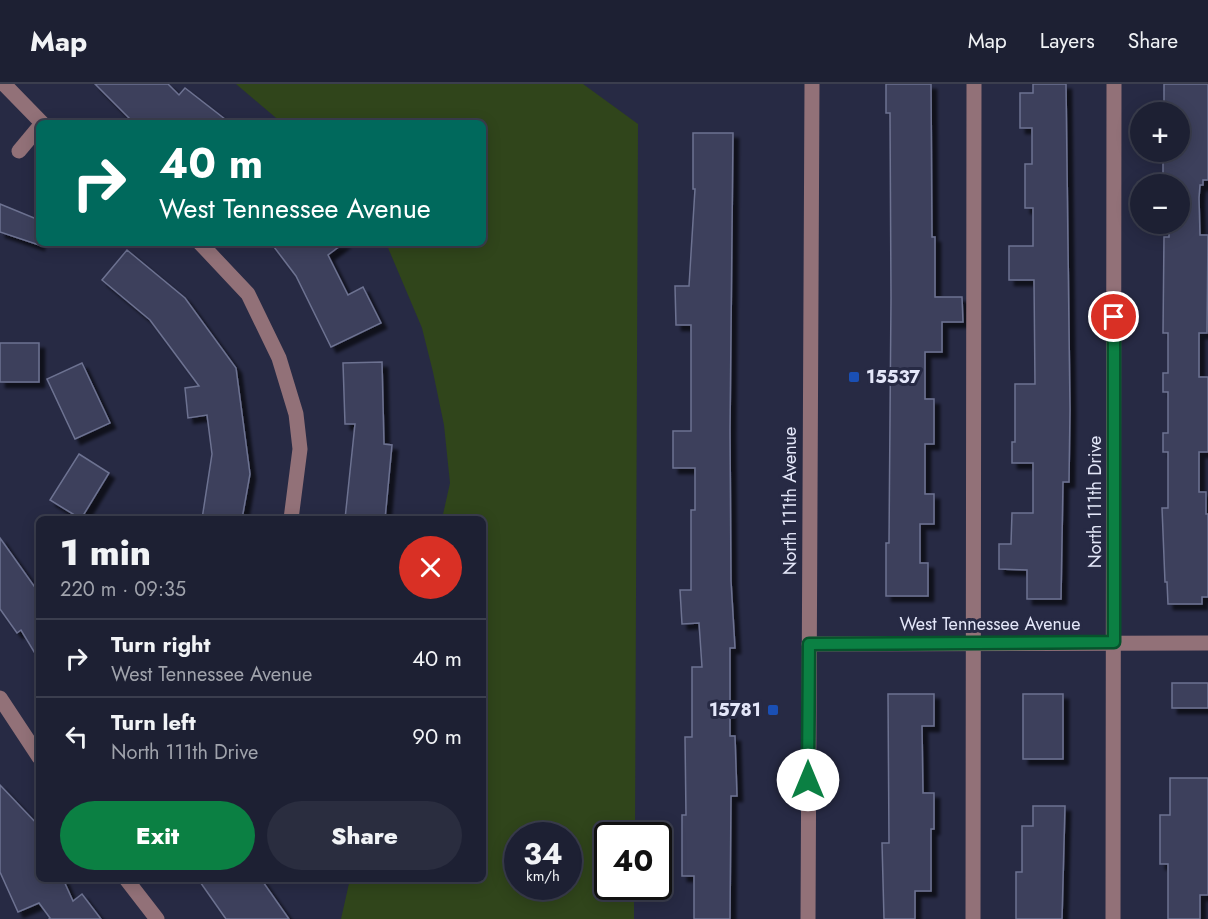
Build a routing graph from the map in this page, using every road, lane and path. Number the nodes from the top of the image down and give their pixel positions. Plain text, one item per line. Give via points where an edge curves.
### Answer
1 (4, 84) edge
2 (812, 84) edge
3 (974, 84) edge
4 (1114, 84) edge
5 (39, 120) edge
6 (36, 131) edge
7 (19, 151) dead end
8 (203, 246) edge
9 (291, 516) edge
10 (1114, 642) junction
11 (974, 643) junction
12 (809, 644) junction
13 (1208, 644) edge
14 (0, 698) edge
15 (36, 752) edge
16 (128, 882) edge
17 (157, 919) edge
18 (808, 919) edge
19 (973, 919) edge
20 (1113, 919) edge

1 - 5 street
2 - 12 street, North 111th Avenue
3 - 11 street
4 - 10 street, North 111th Drive
6 - 7 street
8 - 9 street via 248,294 279,358 296,414 300,449
10 - 11 street, West Tennessee Avenue
10 - 13 street, West Tennessee Avenue
10 - 20 street, North 111th Drive
11 - 12 street, West Tennessee Avenue
11 - 19 street
12 - 18 street, North 111th Avenue
14 - 15 street
16 - 17 street

